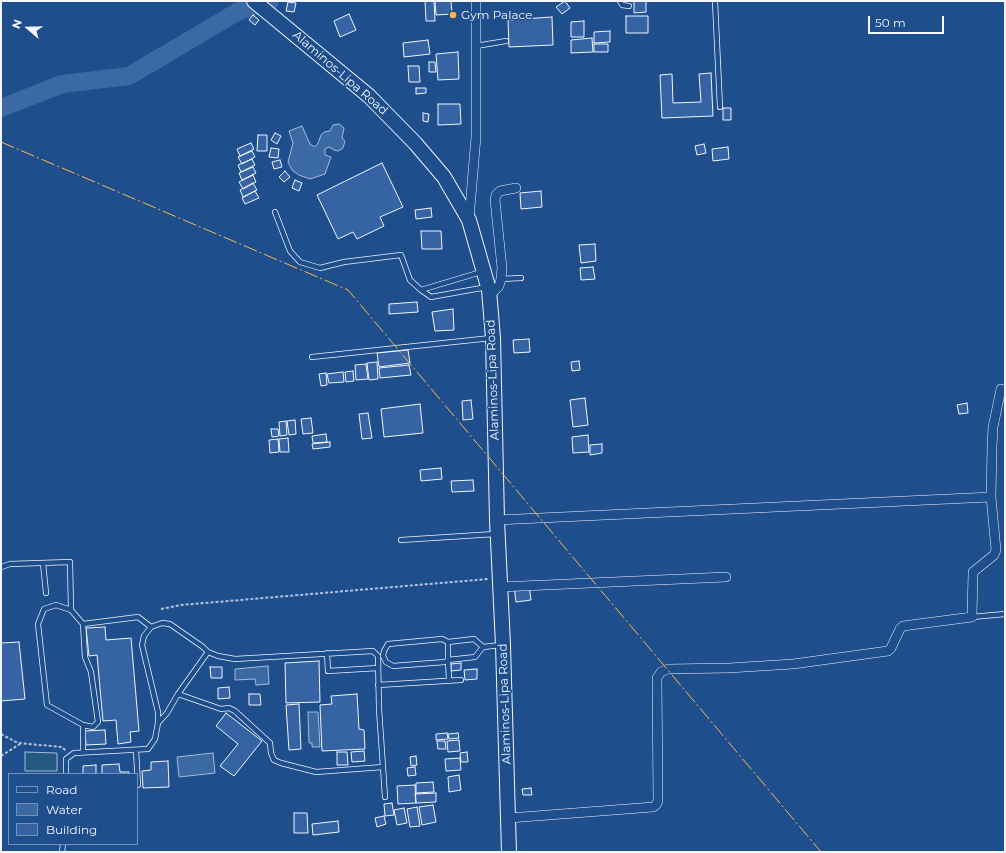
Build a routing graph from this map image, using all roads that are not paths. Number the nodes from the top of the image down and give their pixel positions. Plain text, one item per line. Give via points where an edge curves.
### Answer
1 (254, 1) edge
2 (476, 1) edge
3 (620, 1) edge
4 (715, 1) edge
5 (629, 6) dead end
6 (506, 41) dead end
7 (476, 46) junction
8 (720, 107) dead end
9 (516, 188) dead end
10 (275, 212) dead end
11 (469, 220) junction
12 (483, 271) junction
13 (521, 278) dead end
14 (501, 279) junction
15 (421, 290) junction
16 (488, 292) junction
17 (494, 338) junction
18 (312, 357) dead end
19 (1001, 389) dead end
20 (991, 497) junction
21 (497, 520) junction
22 (498, 534) junction
23 (401, 540) dead end
24 (43, 563) junction
25 (1, 567) edge
26 (726, 577) dead end
27 (500, 583) junction
28 (46, 593) dead end
29 (71, 610) junction
30 (1005, 614) edge
31 (972, 617) junction
32 (83, 624) junction
33 (150, 627) junction
34 (448, 642) junction
35 (503, 645) junction
36 (484, 647) junction
37 (208, 652) junction
38 (327, 653) junction
39 (380, 656) junction
40 (448, 660) junction
41 (378, 668) junction
42 (448, 680) junction
43 (461, 680) dead end
44 (378, 685) junction
45 (178, 694) junction
46 (158, 723) junction
47 (83, 725) junction
48 (136, 750) junction
49 (83, 752) junction
50 (383, 767) junction
51 (66, 773) edge
52 (137, 773) edge
53 (385, 797) dead end
54 (509, 818) junction
55 (509, 852) edge

1 - 11 main road, Alaminos-Lipa Road via 369,96 444,177
2 - 7 street
3 - 5 lane via 622,5
4 - 8 lane
6 - 7 lane
7 - 11 street via 476,137
9 - 14 street via 500,191 495,200
10 - 15 lane via 290,252 300,262 320,268 344,262 401,255 410,280
11 - 12 main road, Alaminos-Lipa Road
12 - 15 lane
12 - 16 main road, Alaminos-Lipa Road
13 - 14 lane
14 - 16 street via 499,286
15 - 16 lane via 431,297
16 - 17 main road, Alaminos-Lipa Road
17 - 18 lane
17 - 21 main road, Alaminos-Lipa Road
19 - 20 street via 993,427
20 - 21 street
20 - 31 street via 995,553 973,572
21 - 22 main road, Alaminos-Lipa Road
22 - 23 lane
22 - 27 main road, Alaminos-Lipa Road
24 - 25 lane via 10,564
24 - 28 lane
24 - 29 lane via 70,562
26 - 27 street
27 - 35 main road, Alaminos-Lipa Road
29 - 32 lane
29 - 47 lane via 56,605 44,609 38,624 47,705
30 - 31 lane
31 - 54 street via 903,626 888,650 793,664 668,669 661,672 657,678 656,805
32 - 33 lane via 138,617
32 - 47 lane via 85,657 91,672 98,722 93,727
33 - 37 lane via 162,623 170,624
33 - 46 lane via 142,645 158,712
34 - 36 lane via 474,639
34 - 39 lane via 439,640 388,644
34 - 40 lane
35 - 36 lane
35 - 54 main road, Alaminos-Lipa Road
36 - 40 lane via 475,657
37 - 38 lane via 235,659
37 - 45 lane
38 - 39 lane via 373,651
38 - 41 lane via 328,671
39 - 40 lane via 393,666 441,663
39 - 41 lane
40 - 42 lane
41 - 44 lane
42 - 43 lane
42 - 44 lane
44 - 50 lane
45 - 46 lane
45 - 50 lane via 221,709 229,708 235,711 270,743 274,760 281,763 316,772
46 - 48 lane via 155,739 148,749
47 - 49 lane
48 - 49 lane
48 - 52 lane
49 - 51 lane via 74,753 66,759
50 - 53 lane
54 - 55 main road, Alaminos-Lipa Road

